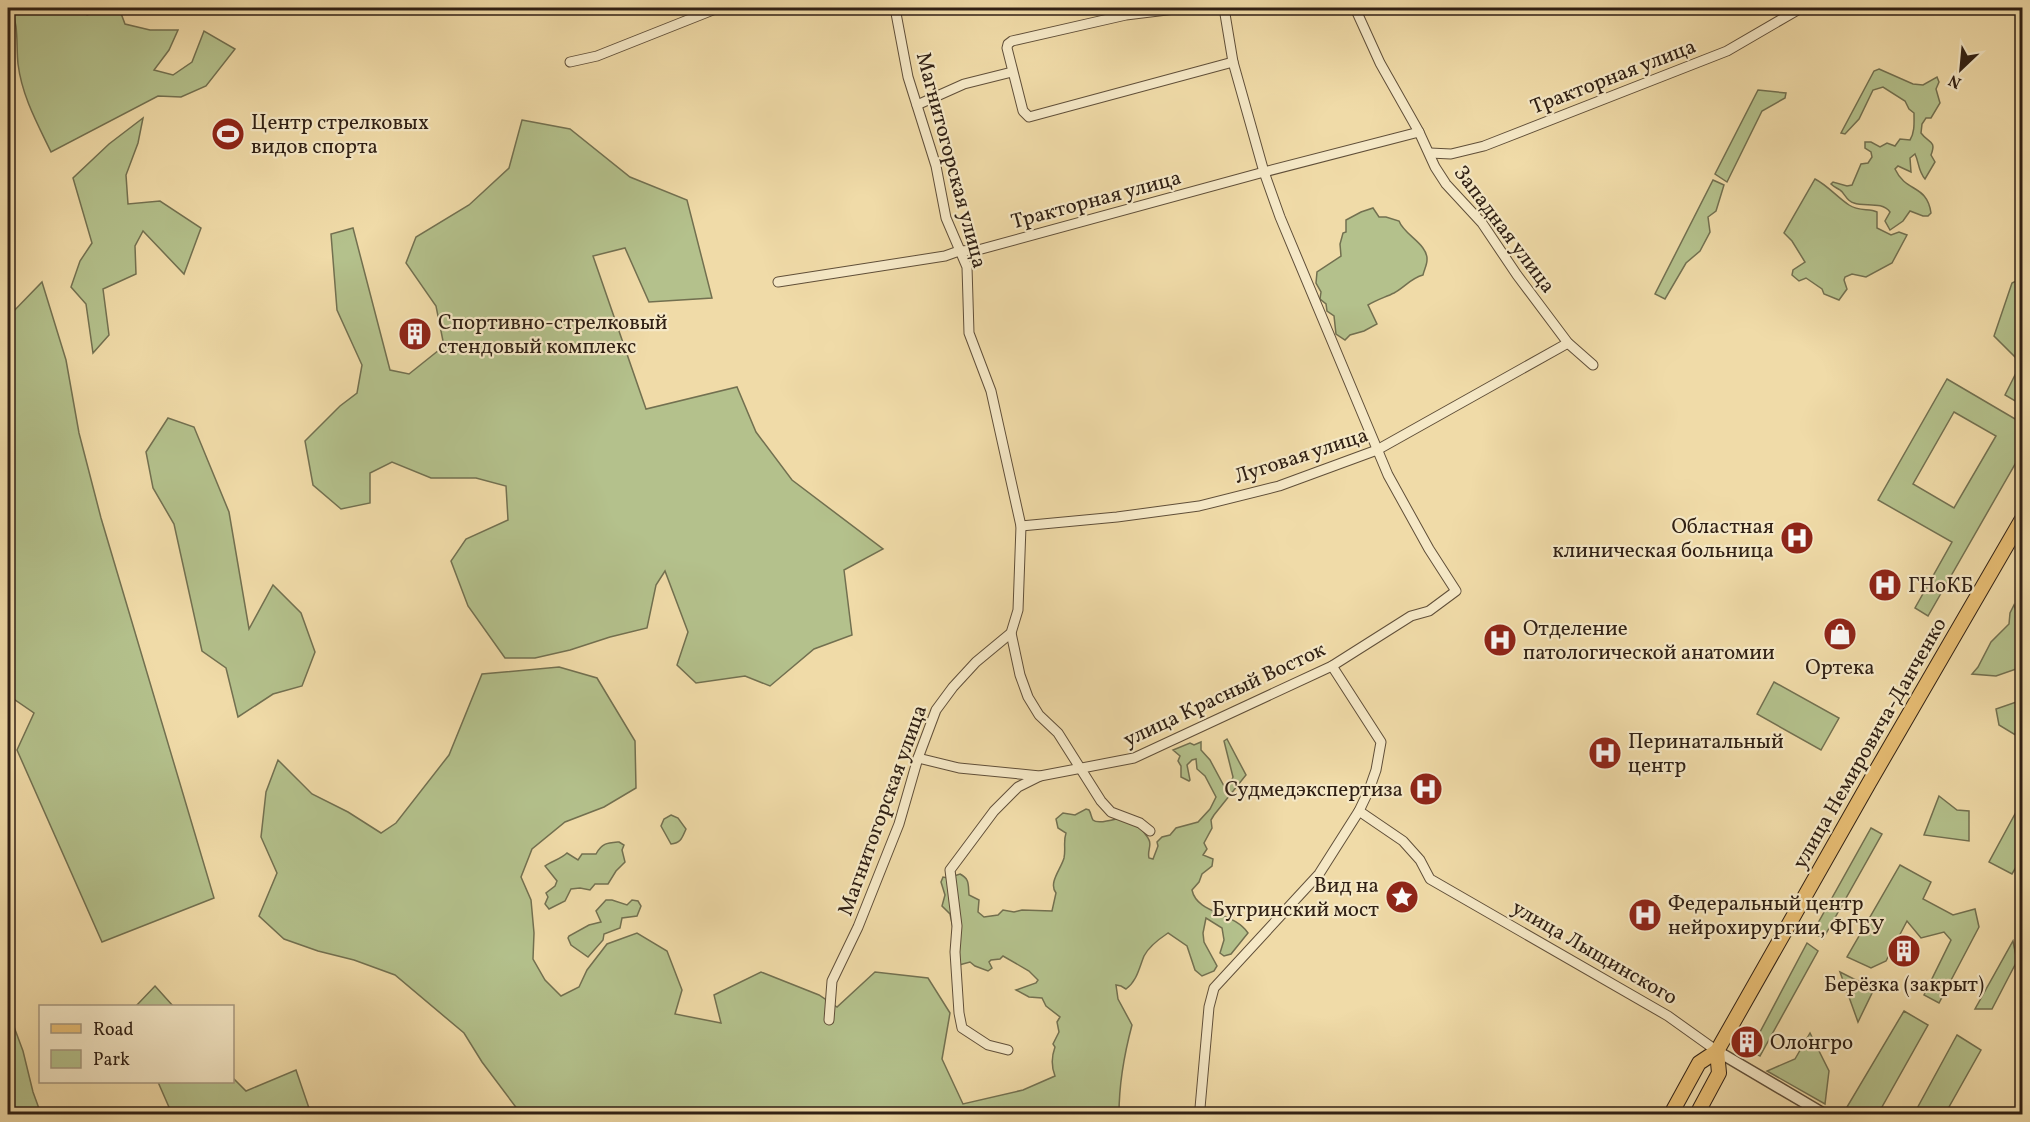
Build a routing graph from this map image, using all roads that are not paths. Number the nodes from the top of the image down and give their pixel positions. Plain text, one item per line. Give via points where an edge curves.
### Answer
1 (718, 8) edge
2 (895, 8) edge
3 (1183, 8) edge
4 (1224, 8) edge
5 (1355, 8) edge
6 (1801, 8) edge
7 (570, 62) dead end
8 (1233, 62) junction
9 (1012, 72) junction
10 (917, 105) junction
11 (1419, 132) junction
12 (1430, 153) junction
13 (1264, 172) junction
14 (959, 250) junction
15 (778, 282) dead end
16 (1568, 343) junction
17 (1593, 365) dead end
18 (1377, 450) junction
19 (2022, 519) edge
20 (1021, 526) junction
21 (1011, 633) junction
22 (1332, 666) junction
23 (918, 758) junction
24 (1082, 768) junction
25 (1040, 776) junction
26 (1359, 811) junction
27 (1150, 831) dead end
28 (829, 1020) dead end
29 (1008, 1050) dead end
30 (1717, 1051) junction
31 (1200, 1108) dead end
32 (1671, 1114) edge
33 (1697, 1114) edge
34 (1824, 1114) edge

1 - 7 street via 597,56
2 - 10 street, Магнитогорская улица
3 - 9 street via 1126,15 1019,38 1007,48
4 - 8 street
5 - 11 street, Западная улица via 1380,63
6 - 12 street, Тракторная улица via 1727,51 1484,146 1451,154
8 - 9 street via 1029,117 1023,111
8 - 13 street
9 - 10 street via 964,84
10 - 14 street, Магнитогорская улица via 936,166 946,218
11 - 12 street, Западная улица
11 - 13 street, Тракторная улица
12 - 16 street, Западная улица via 1446,184 1482,224
13 - 14 street, Тракторная улица via 978,250
13 - 18 street
14 - 15 street, Тракторная улица via 945,256
14 - 20 street, Магнитогорская улица via 967,267 969,333 991,391
16 - 17 street, Западная улица
16 - 18 street, Луговая улица
18 - 20 street, Луговая улица via 1280,486 1199,506
18 - 22 street, улица Красный Восток via 1456,591 1429,611 1412,616
19 - 30 main road, улица Немировича-Данченко
20 - 21 street, Магнитогорская улица via 1018,610
21 - 23 street, Магнитогорская улица via 953,687 936,710
21 - 24 street via 1028,697
22 - 24 street, улица Красный Восток via 1134,758
22 - 26 street via 1381,742 1376,770
23 - 25 street, улица Красный Восток via 959,768
23 - 28 street, Магнитогорская улица via 899,824 832,981
24 - 25 street, улица Красный Восток
24 - 27 street via 1111,812
25 - 29 street via 1018,787 994,811 950,870 962,1028 988,1045
26 - 30 street, улица Лыщинского via 1403,841 1430,879 1668,1016
26 - 31 street via 1318,874 1214,988
30 - 32 main road, улица Немировича-Данченко via 1699,1063
30 - 33 main road, улица Немировича-Данченко via 1719,1073
30 - 34 street, улица Лыщинского

